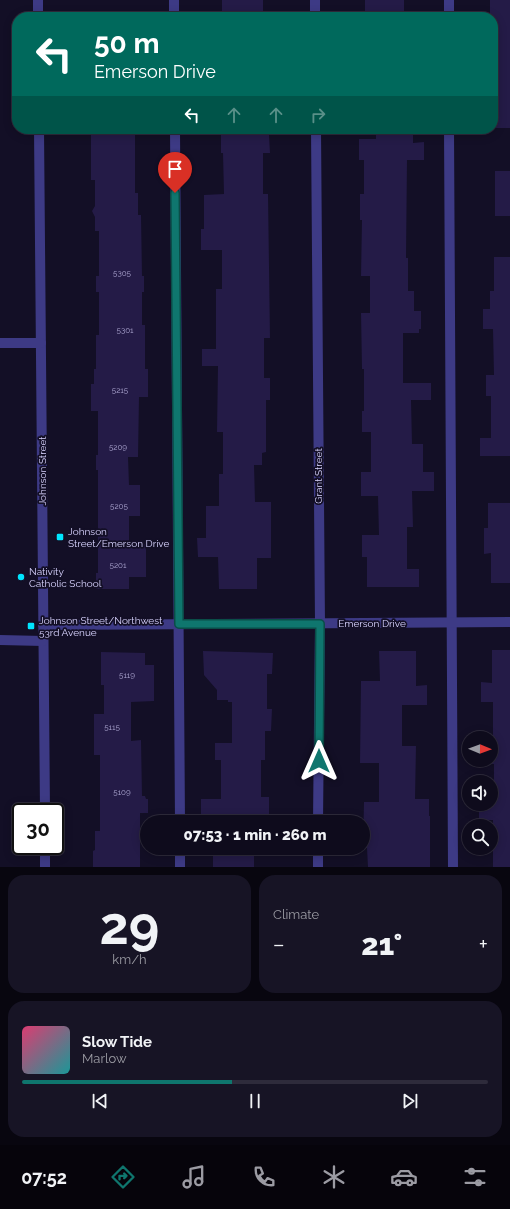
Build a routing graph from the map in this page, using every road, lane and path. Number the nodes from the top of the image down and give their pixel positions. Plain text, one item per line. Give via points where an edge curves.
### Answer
1 (38, 0) edge
2 (174, 0) edge
3 (315, 0) edge
4 (449, 0) edge
5 (38, 12) edge
6 (174, 12) edge
7 (315, 12) edge
8 (449, 12) edge
9 (39, 134) edge
10 (175, 134) edge
11 (316, 134) edge
12 (449, 134) edge
13 (41, 342) junction
14 (0, 343) edge
15 (452, 622) junction
16 (510, 622) edge
17 (179, 624) junction
18 (320, 624) junction
19 (43, 625) junction
20 (0, 640) edge
21 (43, 640) junction
22 (45, 803) edge
23 (180, 815) edge
24 (318, 815) edge
25 (45, 855) edge
26 (180, 855) edge
27 (318, 855) edge
28 (45, 867) edge
29 (180, 867) edge
30 (318, 867) edge
31 (453, 867) edge

1 - 5 street
2 - 6 street
3 - 7 street
4 - 8 street
9 - 13 street, Johnson Street
10 - 17 street
11 - 18 street, Grant Street
12 - 15 street
13 - 14 street
13 - 19 street, Johnson Street
15 - 16 street, Emerson Drive
15 - 18 street, Emerson Drive
15 - 31 street
17 - 18 street, Emerson Drive
17 - 19 street, Emerson Drive
17 - 23 street
18 - 24 street, Grant Street
19 - 21 street, Johnson Street
20 - 21 street
21 - 22 street, Johnson Street
25 - 28 street
26 - 29 street
27 - 30 street

